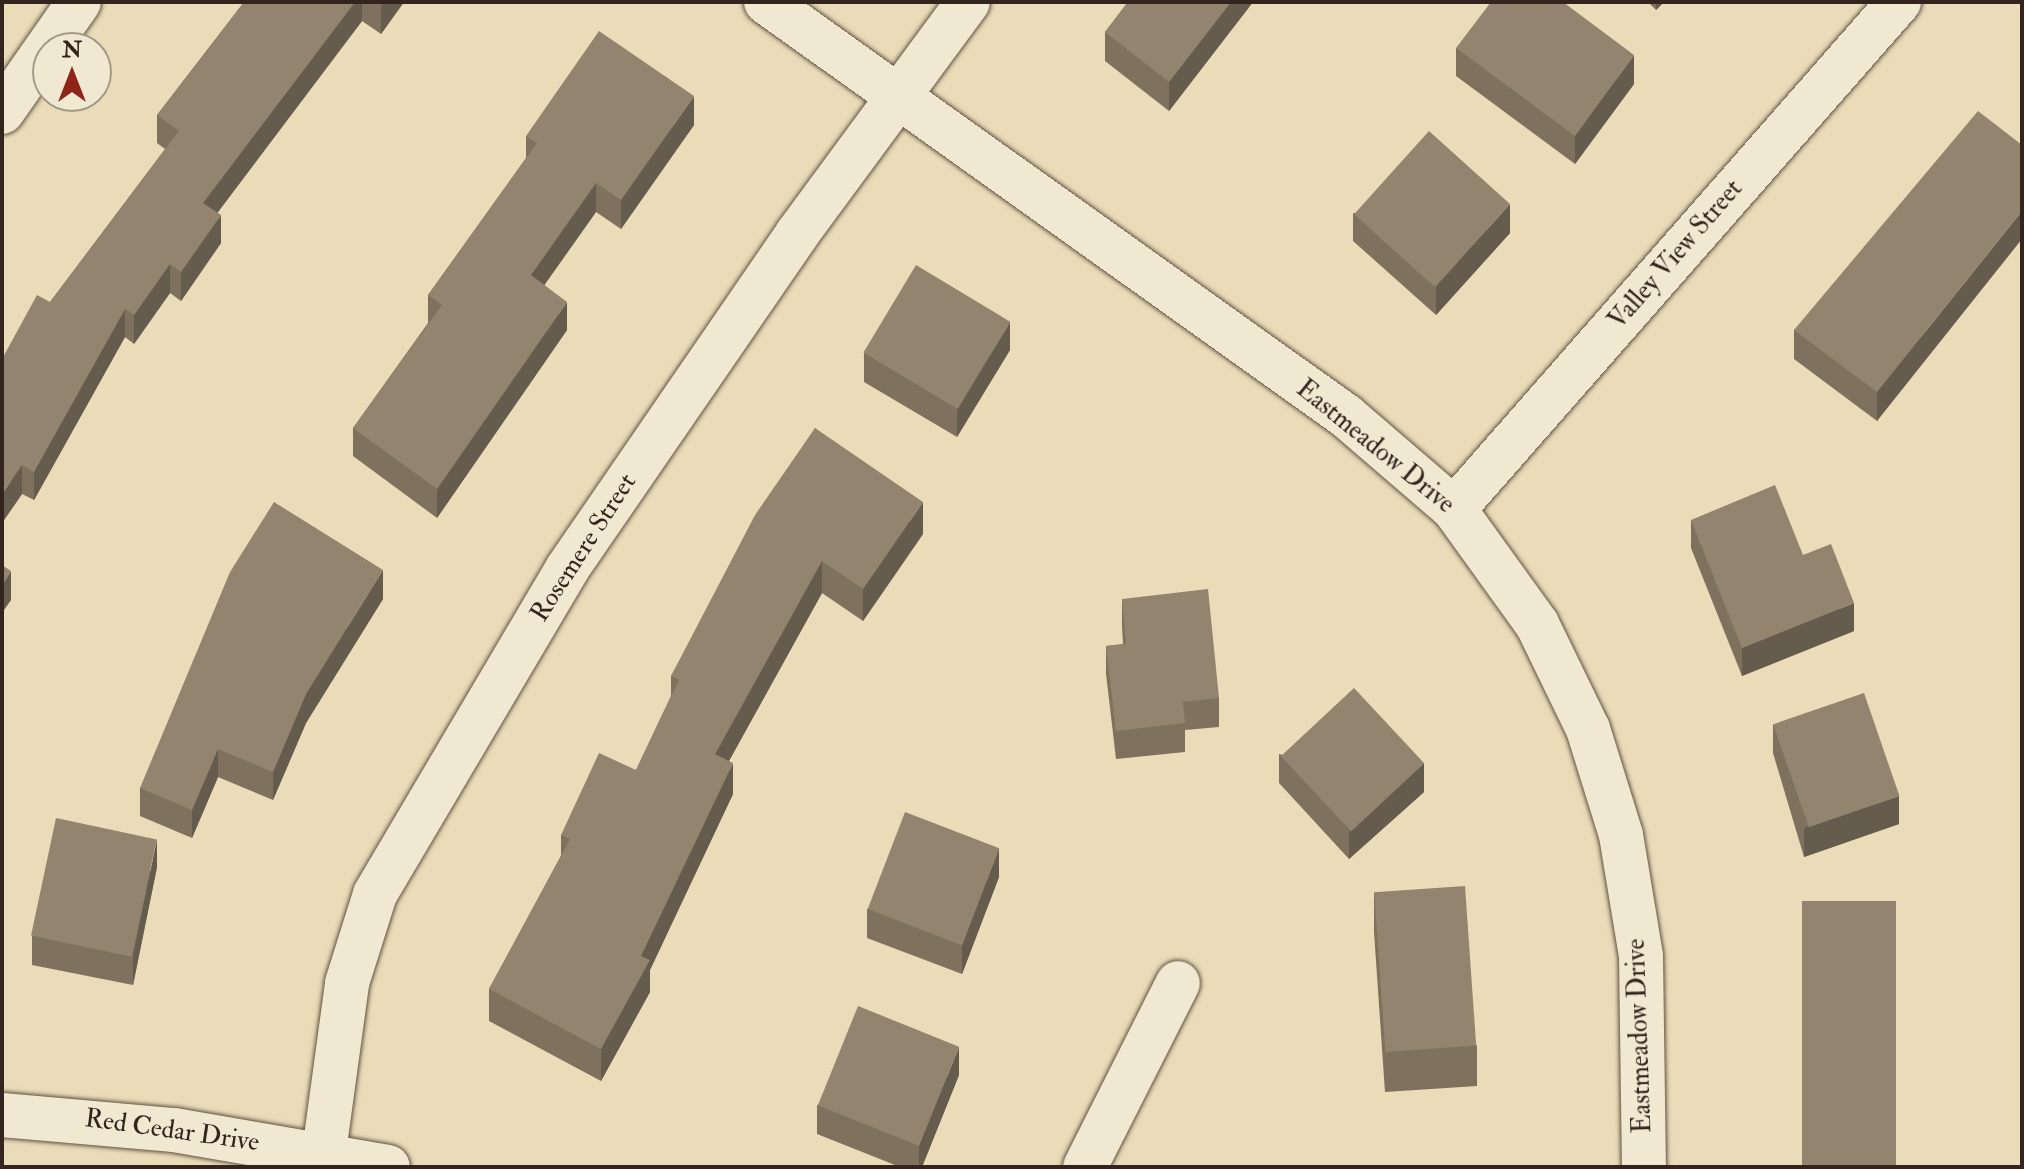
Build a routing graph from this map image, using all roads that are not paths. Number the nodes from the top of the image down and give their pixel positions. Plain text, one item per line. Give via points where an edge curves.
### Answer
1 (79, 2) edge
2 (766, 2) edge
3 (968, 2) edge
4 (1899, 2) edge
5 (899, 96) junction
6 (2, 112) edge
7 (1454, 509) junction
8 (1178, 983) dead end
9 (2, 1115) edge
10 (324, 1152) junction
11 (388, 1167) edge
12 (1085, 1167) edge
13 (1644, 1167) edge

1 - 6 street
2 - 5 street, Eastmeadow Drive
3 - 5 street, Rosemere Street
4 - 7 street, Valley View Street
5 - 7 street, Eastmeadow Drive via 1346,416
5 - 10 street, Rosemere Street via 567,569 375,894 347,983
7 - 13 street, Eastmeadow Drive via 1537,624 1588,729 1621,835 1641,956
8 - 12 street
9 - 10 street, Red Cedar Drive
10 - 11 street, Red Cedar Drive

